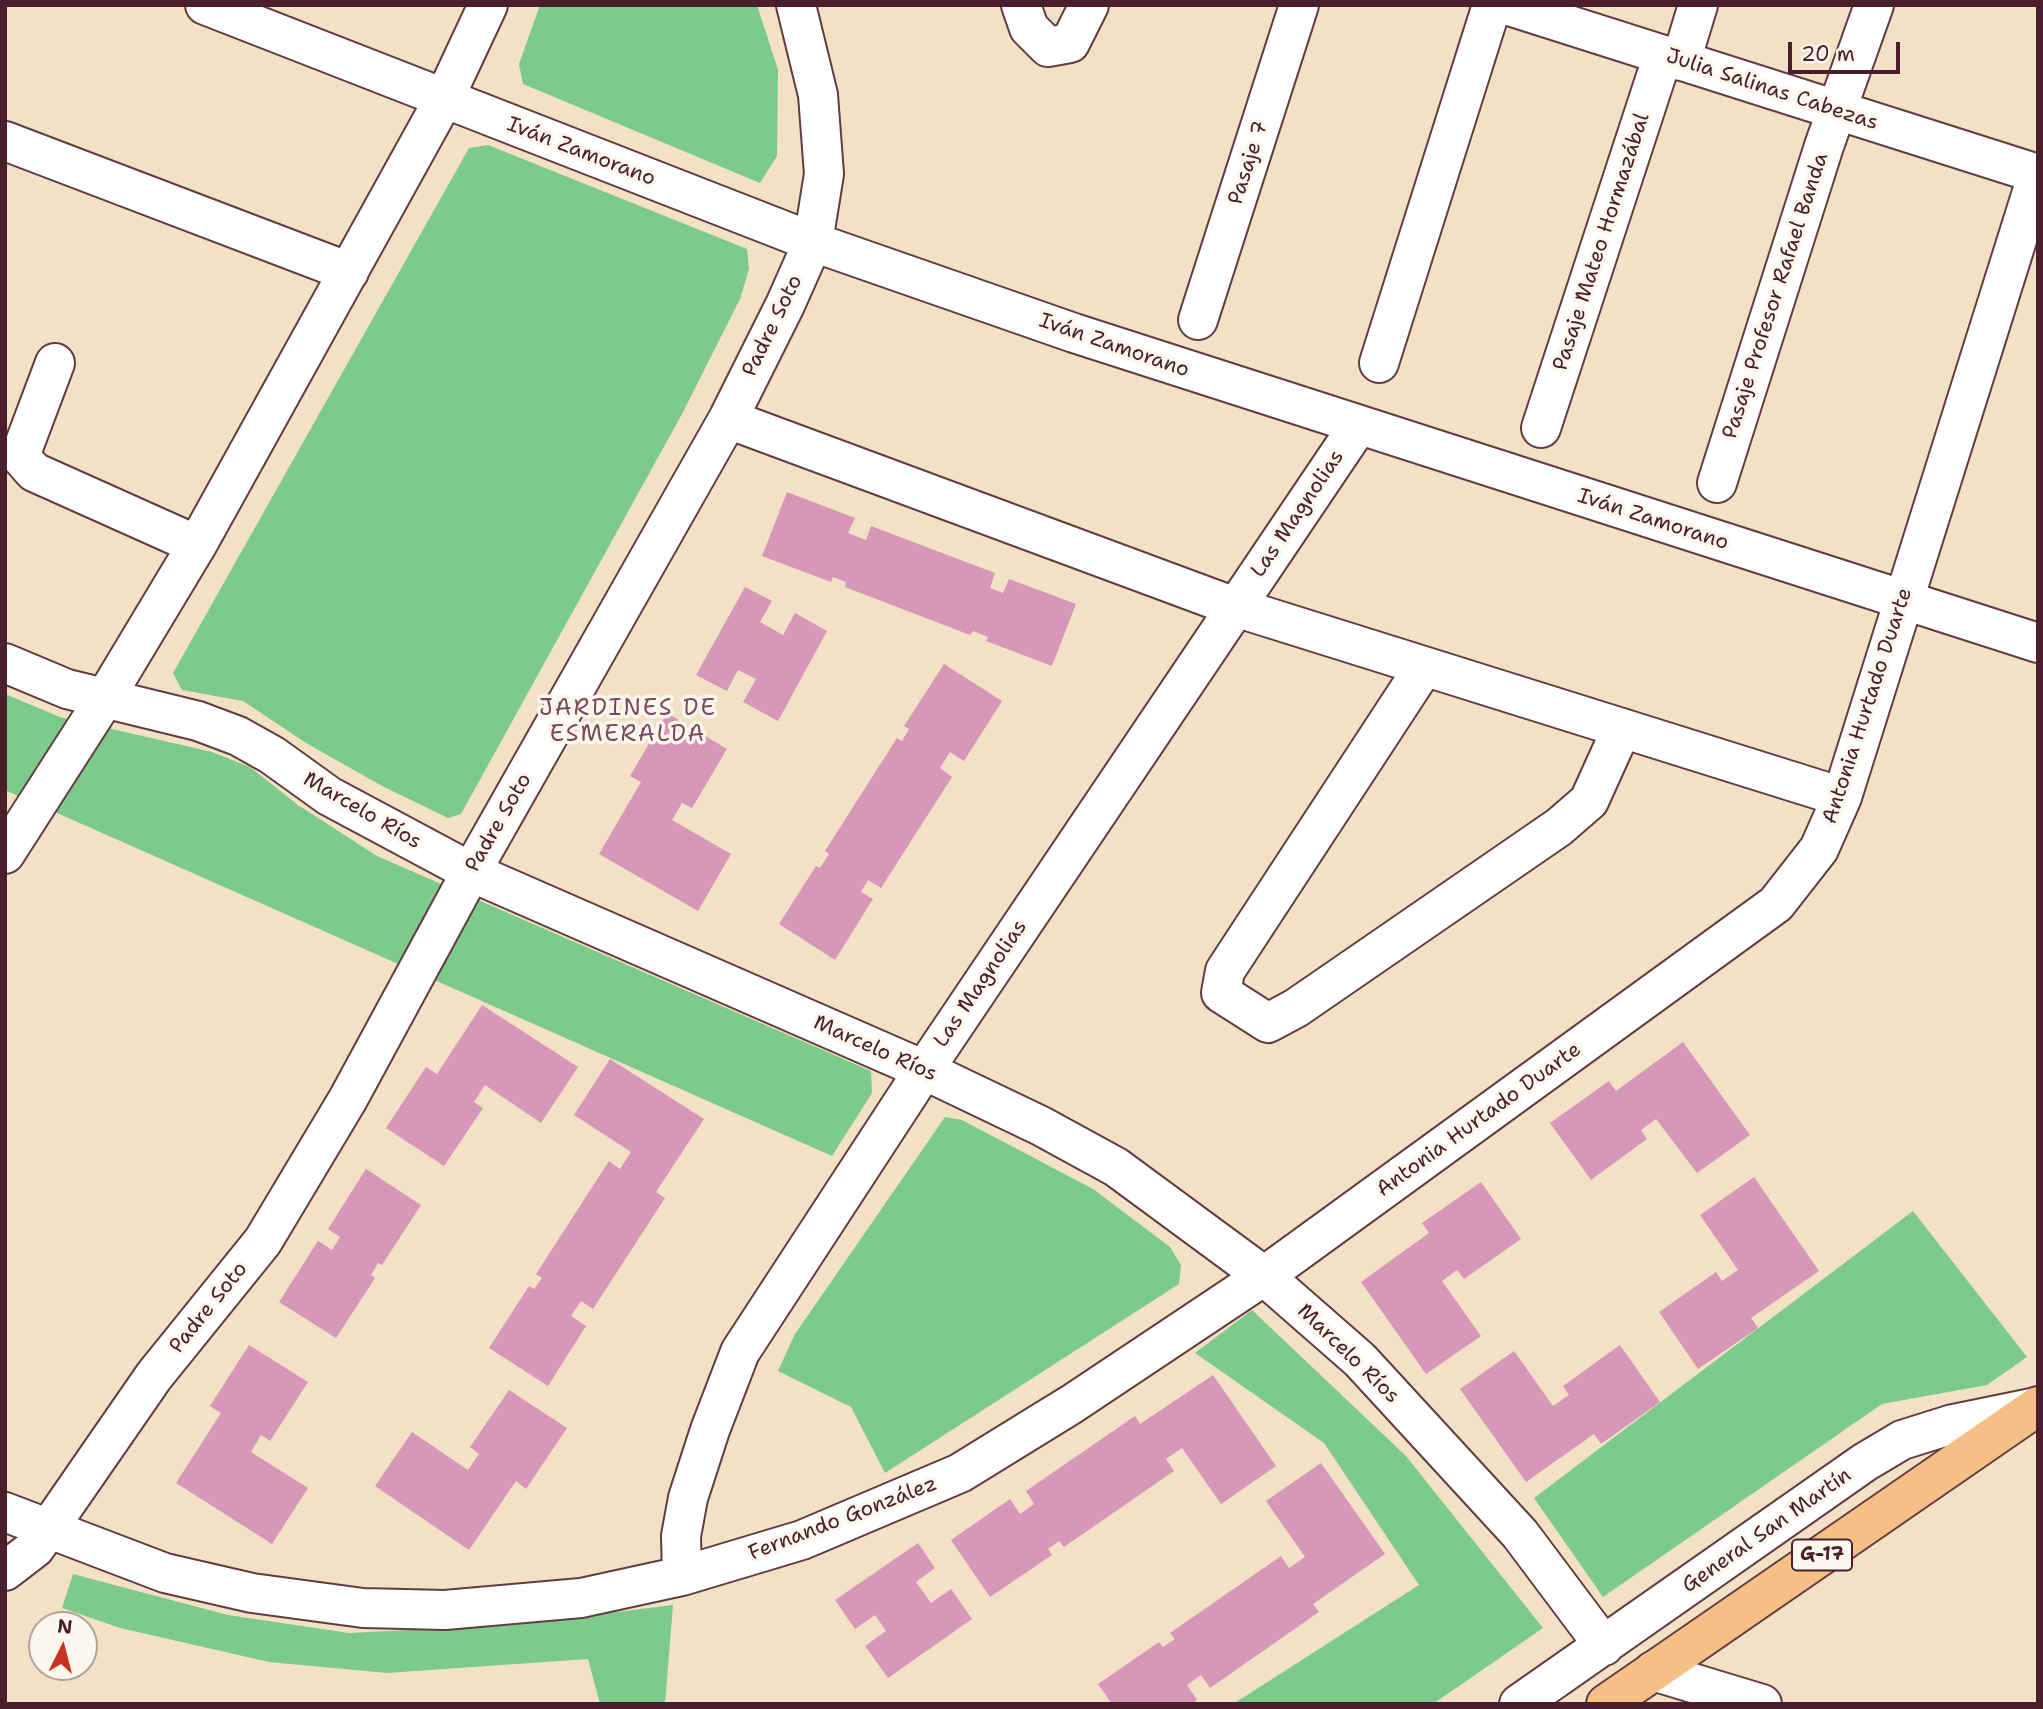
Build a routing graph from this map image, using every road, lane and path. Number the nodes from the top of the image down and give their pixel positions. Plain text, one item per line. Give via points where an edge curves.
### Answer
1 (205, 5) edge
2 (488, 5) edge
3 (796, 5) edge
4 (1021, 5) edge
5 (1089, 5) edge
6 (1299, 5) edge
7 (1698, 5) edge
8 (1874, 5) edge
9 (1507, 6) edge
10 (1672, 58) junction
11 (444, 99) junction
12 (1837, 110) junction
13 (5, 141) edge
14 (2038, 174) edge
15 (813, 242) junction
16 (349, 272) junction
17 (1198, 320) dead end
18 (55, 363) dead end
19 (1378, 363) dead end
20 (728, 419) junction
21 (1358, 426) junction
22 (1541, 428) dead end
23 (1717, 483) dead end
24 (197, 545) junction
25 (1904, 600) junction
26 (1235, 607) junction
27 (2038, 643) edge
28 (5, 663) edge
29 (1424, 667) junction
30 (105, 698) junction
31 (1622, 728) junction
32 (1842, 797) junction
33 (5, 854) edge
34 (471, 872) junction
35 (924, 1070) junction
36 (1264, 1276) junction
37 (2037, 1406) edge
38 (5, 1512) edge
39 (47, 1529) junction
40 (5, 1571) edge
41 (682, 1576) junction
42 (1604, 1646) junction
43 (1653, 1671) junction
44 (1519, 1704) edge
45 (1606, 1704) edge
46 (1762, 1704) edge

1 - 11 street, Iván Zamorano
2 - 11 street
3 - 15 street, Padre Soto via 818,94 824,174
4 - 5 street via 1029,28 1048,47 1070,43
6 - 17 street, Pasaje 7
7 - 10 street, Pasaje Mateo Hormazábal
8 - 12 street, Pasaje Profesor Rafael Banda
9 - 10 street, Julia Salinas Cabezas
9 - 19 street
10 - 12 street, Julia Salinas Cabezas
10 - 22 street, Pasaje Mateo Hormazábal
11 - 15 street, Iván Zamorano
11 - 16 street
12 - 14 street, Julia Salinas Cabezas
12 - 23 street, Pasaje Profesor Rafael Banda
13 - 16 street
14 - 25 street, Antonia Hurtado Duarte
15 - 20 street, Padre Soto
15 - 21 street, Iván Zamorano
16 - 24 street
18 - 24 street via 20,456 34,472
20 - 26 street
20 - 34 street, Padre Soto
21 - 25 street, Iván Zamorano
21 - 26 street, Las Magnolias
24 - 30 street
25 - 27 street, Iván Zamorano
25 - 32 street, Antonia Hurtado Duarte
26 - 29 street
26 - 35 street, Las Magnolias
28 - 30 street, Marcelo Ríos via 67,689
29 - 31 street
29 - 31 street via 1225,971 1220,993 1268,1023 1559,827 1588,801
30 - 33 street
30 - 34 street, Marcelo Ríos via 238,736 329,796
31 - 32 street
32 - 36 street, Antonia Hurtado Duarte via 1819,849 1776,904
34 - 35 street, Marcelo Ríos
34 - 39 street, Padre Soto via 348,1098 263,1241 154,1376
35 - 36 street, Marcelo Ríos via 1116,1167
35 - 41 street, Las Magnolias via 740,1352 688,1498 681,1536
36 - 41 street, Fernando González via 960,1473 802,1540
36 - 42 street, Marcelo Ríos via 1379,1380 1520,1534
37 - 42 street, General San Martín via 1902,1440
37 - 43 main road, General San Martín / G-17
38 - 39 street, Fernando González
39 - 40 street, Padre Soto via 35,1548
39 - 41 street, Fernando González via 165,1573 252,1593 363,1608 445,1610 580,1598
42 - 44 street, General San Martín
43 - 45 main road, General San Martín / G-17
43 - 46 street

